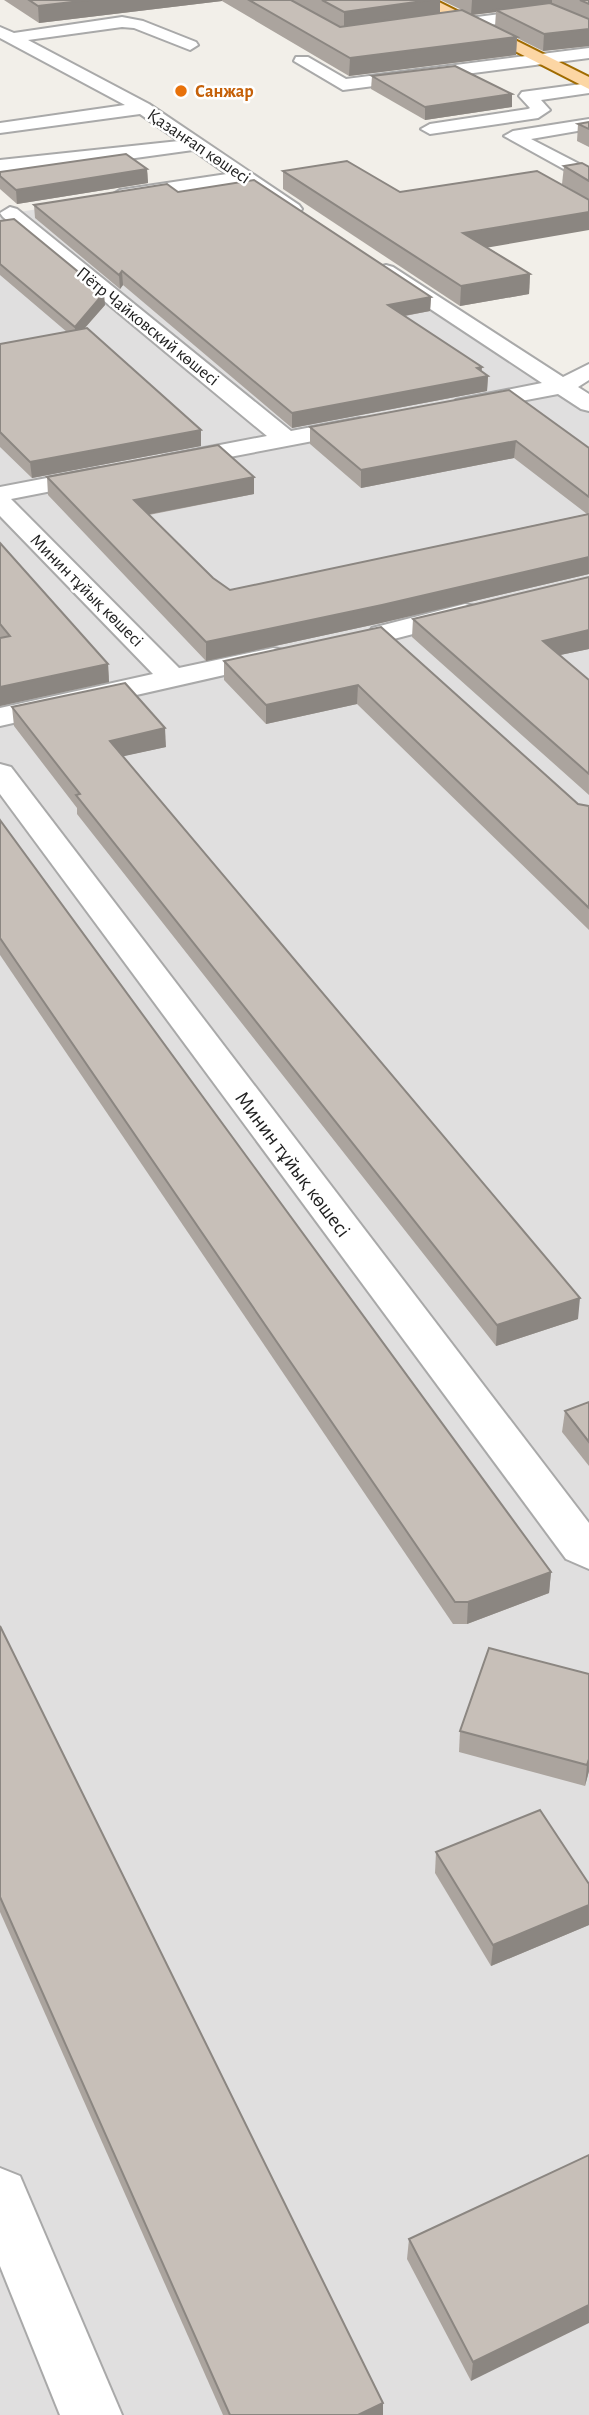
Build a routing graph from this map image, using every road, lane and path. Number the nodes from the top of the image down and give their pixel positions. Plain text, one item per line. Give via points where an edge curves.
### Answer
1 (423, 0) edge
2 (560, 17) edge
3 (466, 22) junction
4 (428, 25) edge
5 (6, 35) edge
6 (190, 46) dead end
7 (589, 53) edge
8 (541, 60) junction
9 (302, 61) edge
10 (589, 86) edge
11 (144, 108) junction
12 (589, 124) edge
13 (0, 128) edge
14 (430, 129) edge
15 (198, 144) junction
16 (0, 166) edge
17 (243, 177) junction
18 (589, 177) edge
19 (106, 198) edge
20 (37, 209) edge
21 (5, 214) edge
22 (311, 221) edge
23 (368, 259) edge
24 (589, 371) edge
25 (562, 386) junction
26 (589, 404) edge
27 (440, 409) edge
28 (376, 421) edge
29 (286, 439) junction
30 (150, 465) edge
31 (123, 470) edge
32 (0, 494) edge
33 (0, 502) edge
34 (488, 607) edge
35 (294, 652) edge
36 (410, 654) edge
37 (174, 678) junction
38 (0, 717) edge
39 (0, 773) edge
40 (589, 1552) edge
41 (0, 2195) edge
42 (92, 2415) edge

1 - 3 main road
2 - 3 street via 551,12
3 - 4 street
3 - 8 main road
5 - 6 street via 122,22 137,23
5 - 11 street, Қазанғап көшесі
7 - 8 street
8 - 9 street via 343,85
8 - 10 main road
10 - 14 street via 528,96 541,110 532,114
11 - 13 street
11 - 15 street, Қазанғап көшесі
12 - 18 street via 513,136
15 - 16 street
15 - 17 street, Қазанғап көшесі
17 - 19 street
17 - 22 street, Қазанғап көшесі
20 - 21 street
21 - 29 street, Пётр Чайковский көшесі
23 - 25 street
24 - 25 street
25 - 26 street
25 - 27 street
28 - 29 street
29 - 30 street
31 - 32 street
33 - 37 street, Минин тұйық көшесі
34 - 36 street via 371,635 390,636
35 - 37 street
37 - 38 street
39 - 40 street, Минин тұйық көшесі
41 - 42 street

